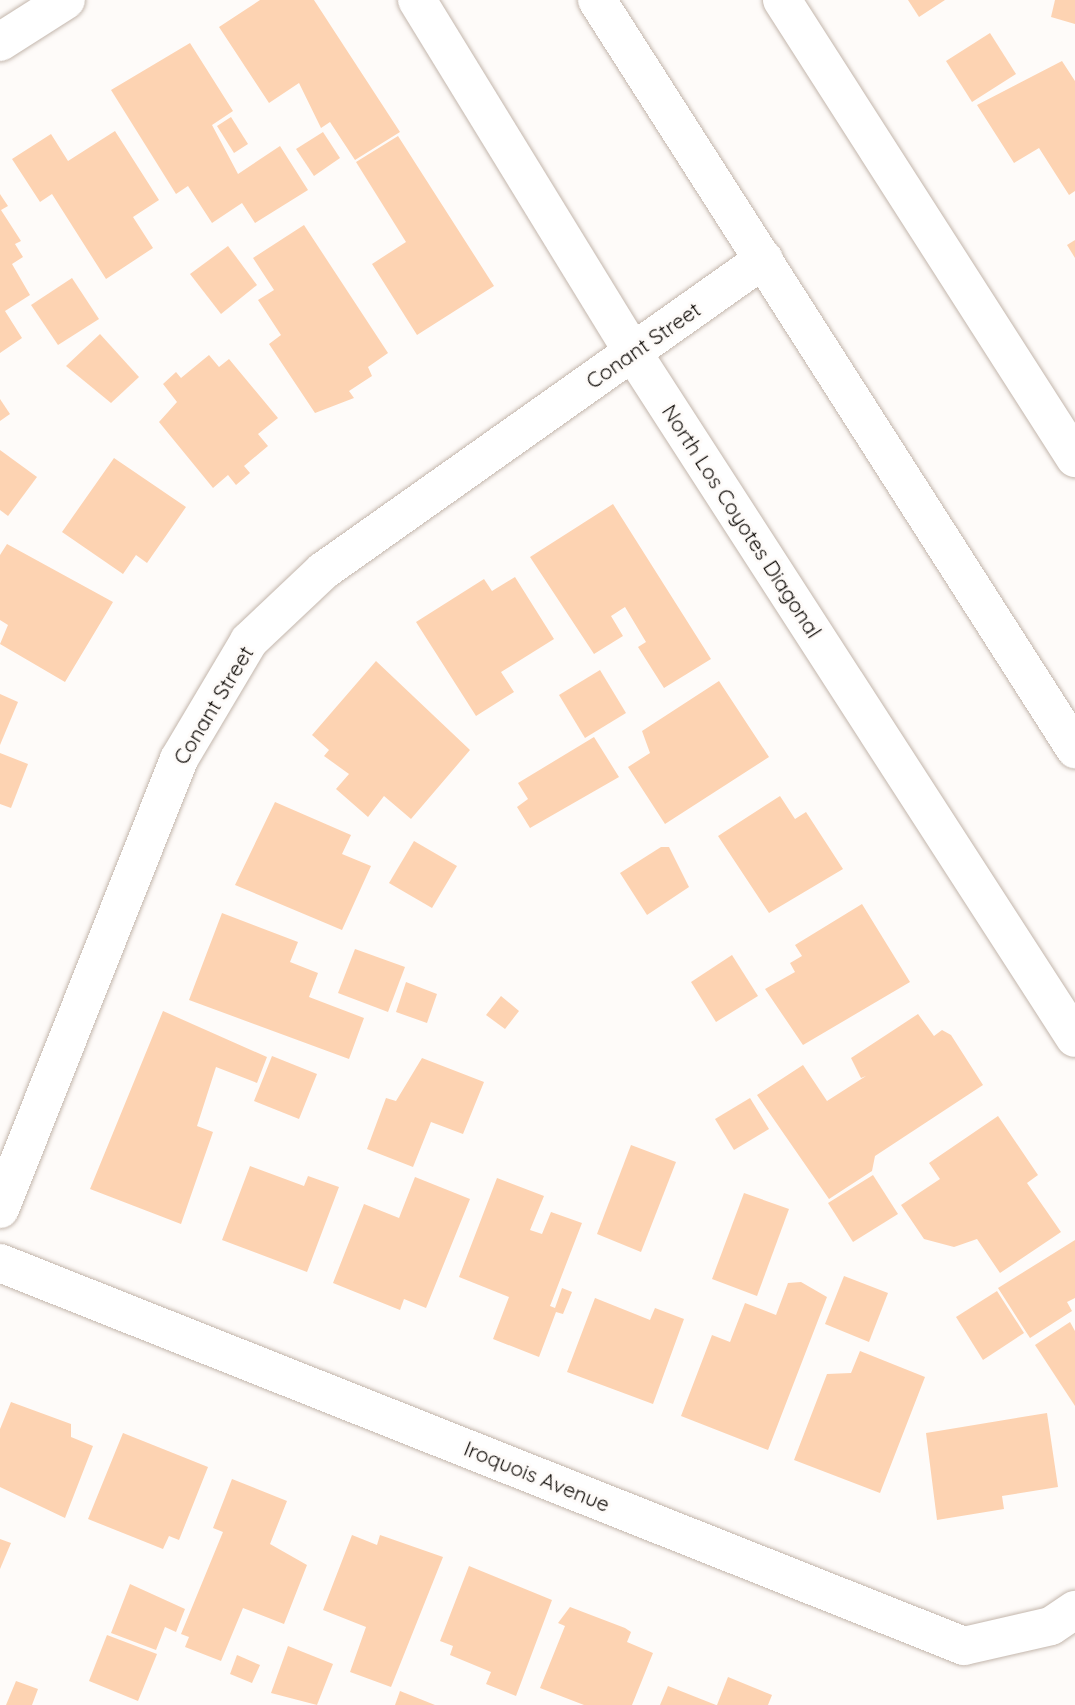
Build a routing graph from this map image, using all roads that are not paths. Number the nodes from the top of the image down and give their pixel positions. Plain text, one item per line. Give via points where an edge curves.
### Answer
1 (65, 0) edge
2 (417, 0) edge
3 (597, 0) edge
4 (782, 0) edge
5 (0, 42) edge
6 (764, 259) junction
7 (633, 353) junction
8 (1075, 458) edge
9 (1075, 749) edge
10 (1075, 1038) edge
11 (0, 1209) edge
12 (0, 1263) edge
13 (1075, 1610) edge

1 - 5 street
2 - 7 street, North Los Coyotes Diagonal
3 - 6 street
4 - 8 street
6 - 7 street, Conant Street
6 - 9 street
7 - 10 street, North Los Coyotes Diagonal
7 - 11 street, Conant Street via 323,571 249,641 178,759
12 - 13 street, Iroquois Avenue via 964,1646 1051,1626

